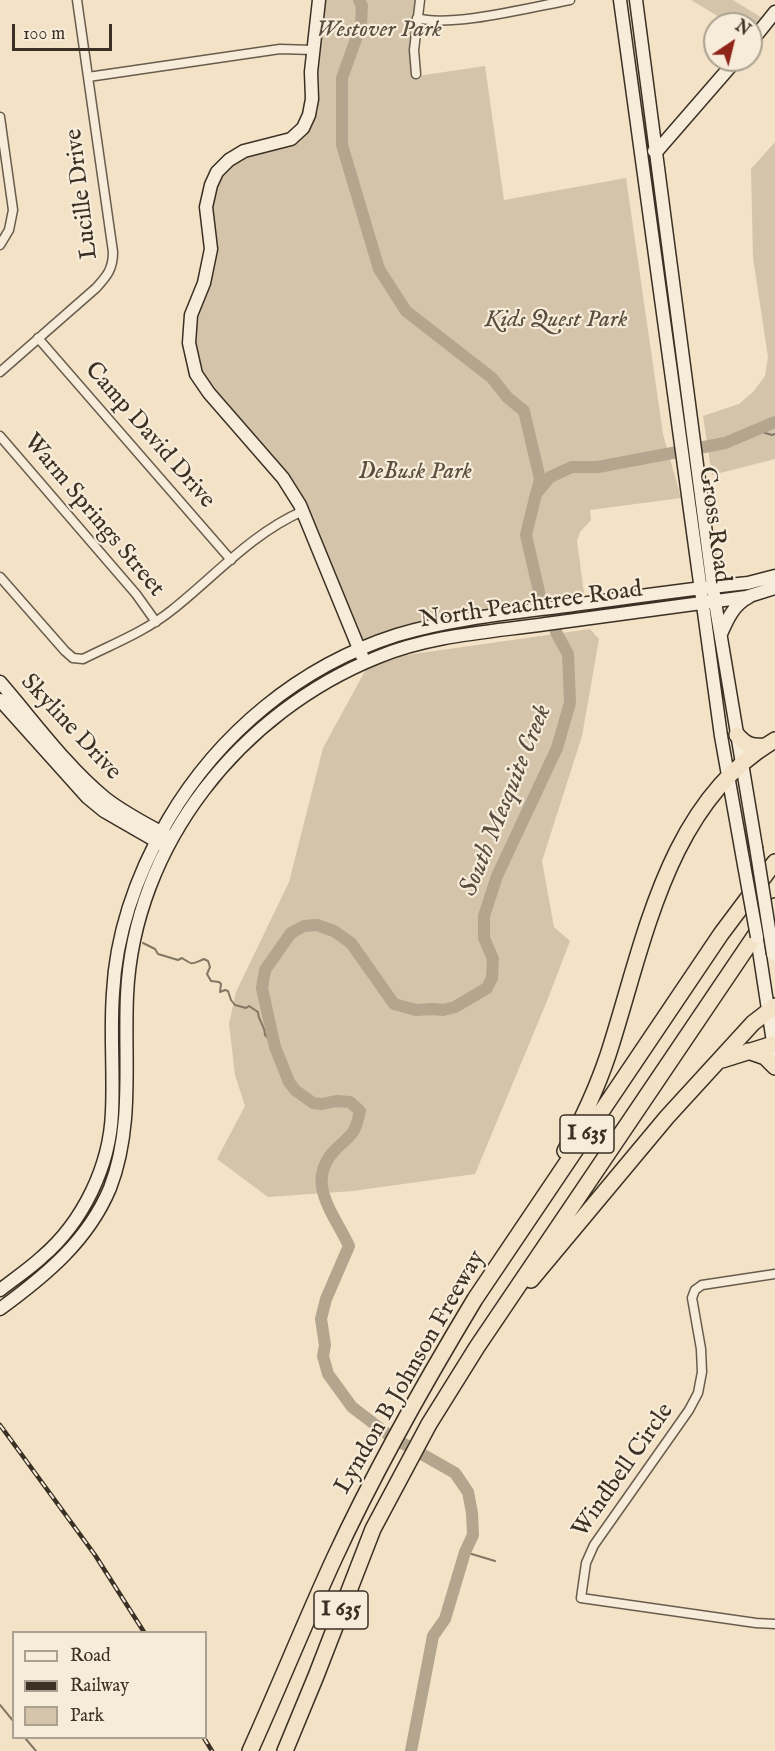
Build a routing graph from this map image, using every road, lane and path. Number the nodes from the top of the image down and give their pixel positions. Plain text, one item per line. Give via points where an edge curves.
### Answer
1 (77, 0) edge
2 (319, 0) edge
3 (420, 0) edge
4 (570, 0) edge
5 (620, 0) edge
6 (636, 0) edge
7 (775, 12) edge
8 (417, 18) junction
9 (763, 27) edge
10 (313, 50) junction
11 (644, 65) junction
12 (629, 69) junction
13 (726, 72) edge
14 (416, 74) dead end
15 (88, 77) junction
16 (0, 117) edge
17 (657, 151) junction
18 (641, 154) junction
19 (3, 159) edge
20 (0, 245) edge
21 (680, 327) junction
22 (665, 329) junction
23 (38, 338) junction
24 (0, 372) edge
25 (673, 387) junction
26 (688, 387) junction
27 (0, 436) edge
28 (702, 494) junction
29 (688, 496) junction
30 (303, 511) junction
31 (231, 560) junction
32 (775, 576) edge
33 (0, 577) edge
34 (707, 587) junction
35 (775, 588) edge
36 (753, 595) junction
37 (605, 601) junction
38 (709, 602) junction
39 (606, 615) junction
40 (156, 622) junction
41 (720, 636) junction
42 (360, 649) junction
43 (365, 663) junction
44 (0, 682) edge
45 (0, 700) edge
46 (731, 700) junction
47 (716, 702) junction
48 (736, 735) junction
49 (770, 743) edge
50 (741, 763) junction
51 (728, 775) junction
52 (164, 840) junction
53 (775, 862) edge
54 (775, 906) edge
55 (774, 959) edge
56 (113, 993) junction
57 (127, 993) junction
58 (772, 1008) edge
59 (774, 1048) edge
60 (748, 1051) junction
61 (716, 1062) junction
62 (775, 1067) edge
63 (775, 1274) edge
64 (0, 1290) edge
65 (475, 1299) junction
66 (503, 1307) junction
67 (0, 1309) edge
68 (775, 1624) edge
69 (316, 1676) junction
70 (250, 1751) edge
71 (285, 1751) edge
72 (290, 1751) edge

1 - 15 street, Lucille Drive
2 - 10 main road
3 - 8 street
4 - 8 street via 463,19
5 - 12 main road, Gross Road
6 - 11 main road, Gross Road
7 - 9 main road
8 - 14 street
10 - 15 street via 280,49
10 - 30 main road via 312,99 303,128 291,139 244,151 229,160 211,185 206,207 211,249 189,329 196,374 283,478
11 - 12 main road
11 - 17 main road, Gross Road
12 - 18 main road, Gross Road
13 - 17 main road
15 - 23 street, Lucille Drive via 113,263 110,273 96,288
16 - 19 street
17 - 18 main road
17 - 21 main road, Gross Road
18 - 22 main road, Gross Road
19 - 20 street via 13,210 9,230
21 - 22 main road
21 - 26 main road, Gross Road
22 - 25 main road, Gross Road
23 - 24 street, Lucille Drive
23 - 31 street, Camp David Drive
25 - 26 main road
25 - 29 main road, Gross Road
26 - 28 main road, Gross Road
27 - 40 street, Warm Springs Street
28 - 29 main road
28 - 34 main road, Gross Road
29 - 34 main road, Gross Road
30 - 31 street via 266,530
30 - 42 main road
31 - 40 street
32 - 34 main road, North Peachtree Road
33 - 40 street via 74,658 83,659
34 - 37 main road, North Peachtree Road
34 - 38 main road, Gross Road
35 - 36 main road, North Peachtree Road
36 - 38 main road, North Peachtree Road
36 - 41 main road via 728,617
37 - 39 main road
37 - 42 main road, North Peachtree Road via 442,625
38 - 39 main road, North Peachtree Road
38 - 41 main road, Gross Road
38 - 47 main road, Gross Road
39 - 43 main road, North Peachtree Road via 414,644
41 - 46 main road, Gross Road
42 - 43 main road
42 - 52 main road, North Peachtree Road via 301,680 239,729 197,774
43 - 52 main road, North Peachtree Road via 312,690 251,737
44 - 52 main road, Skyline Drive via 92,786
45 - 52 main road, Skyline Drive via 87,797 104,811
46 - 47 main road
46 - 48 main road, Gross Road
47 - 51 main road, Gross Road
48 - 49 highway via 752,747
48 - 50 main road, Gross Road
49 - 50 highway
50 - 51 highway
50 - 55 main road, Gross Road, bridge
51 - 58 main road, Gross Road, bridge
51 - 65 highway via 694,821 670,867 602,1070 580,1122
52 - 56 main road, North Peachtree Road via 139,876 121,932
52 - 57 main road, North Peachtree Road via 135,937
53 - 65 highway, Lyndon B Johnson Freeway / I 635 via 721,934
54 - 66 highway, Lyndon B Johnson Freeway / I 635
56 - 57 main road
56 - 64 main road, North Peachtree Road via 112,1114 97,1180 58,1242
57 - 67 main road, North Peachtree Road via 126,1118 109,1189 69,1252
58 - 59 main road, Gross Road
58 - 61 highway
59 - 60 highway
60 - 61 highway
60 - 62 highway via 765,1057
61 - 66 highway via 537,1274
63 - 68 street, Windbell Circle via 702,1285 696,1290 693,1301 702,1364 698,1393 594,1545 586,1563 581,1598
65 - 70 highway, Lyndon B Johnson Freeway / I 635 via 383,1461 335,1557
66 - 69 highway, Lyndon B Johnson Freeway / I 635 via 429,1424 373,1529
69 - 71 highway, Lyndon B Johnson Freeway / I 635
69 - 72 highway

